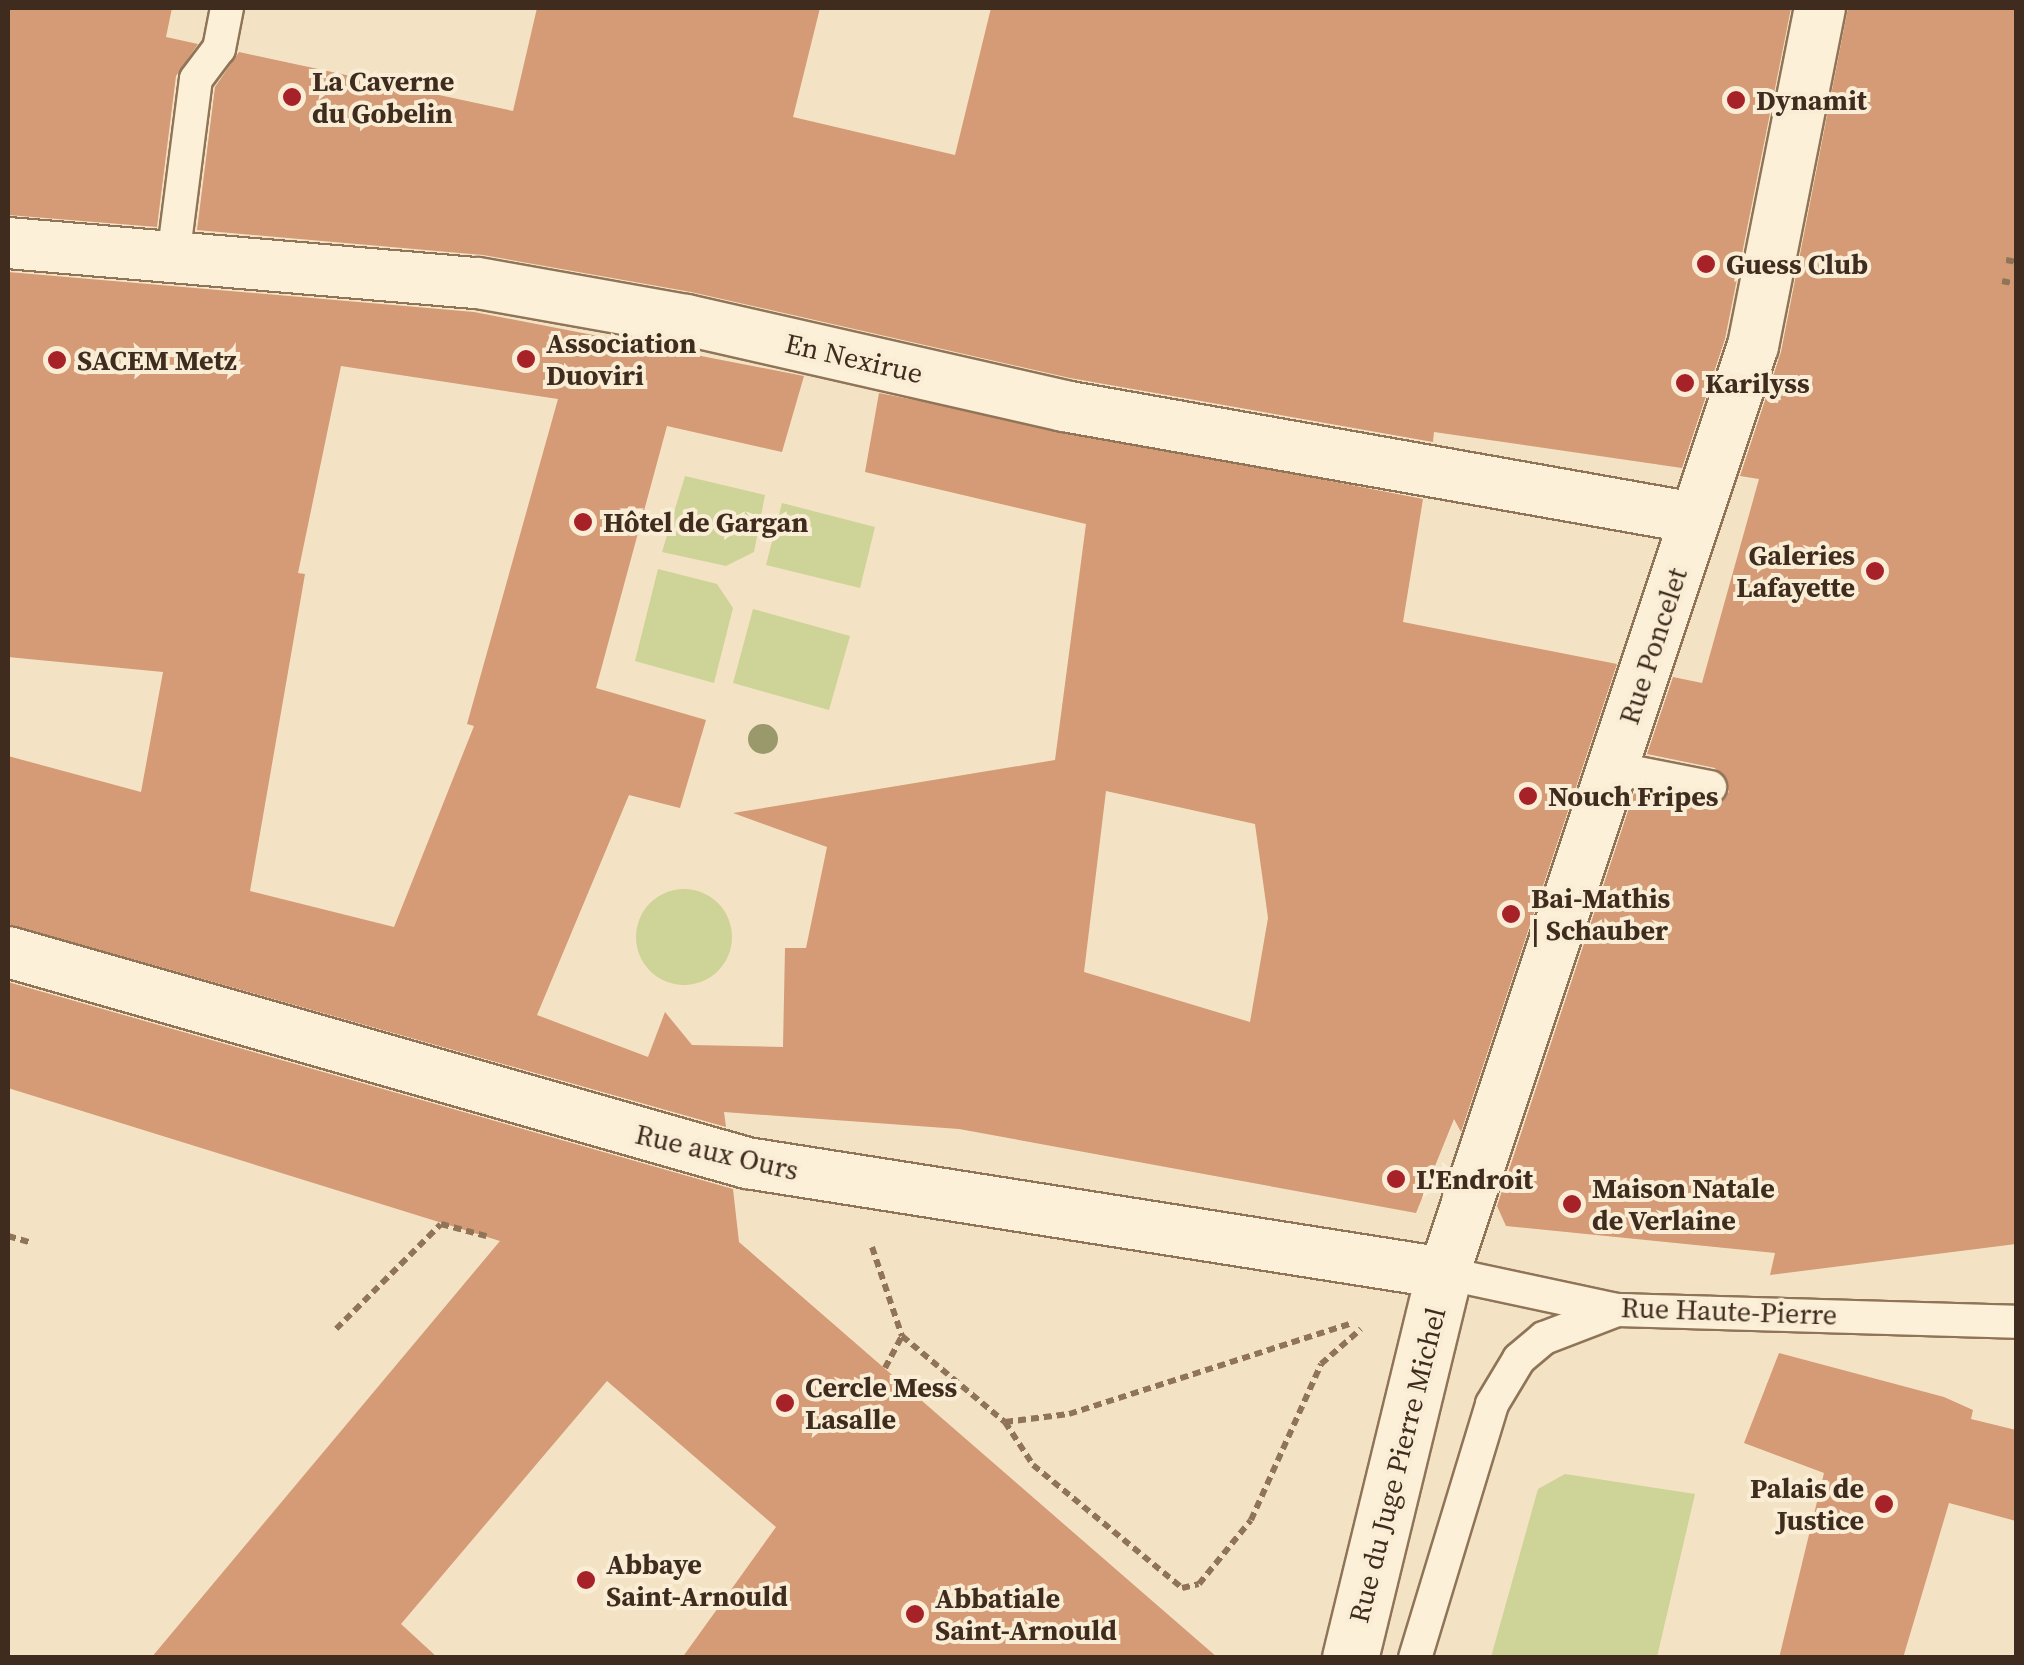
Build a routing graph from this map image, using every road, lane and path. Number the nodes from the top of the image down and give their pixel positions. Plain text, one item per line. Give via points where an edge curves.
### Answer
1 (227, 8) edge
2 (1820, 8) edge
3 (8, 244) edge
4 (173, 258) junction
5 (2006, 260) dead end
6 (2016, 262) edge
7 (2002, 281) dead end
8 (2016, 284) edge
9 (1694, 518) junction
10 (1613, 768) junction
11 (1710, 787) dead end
12 (8, 952) edge
13 (871, 1232) dead end
14 (8, 1236) edge
15 (486, 1236) dead end
16 (28, 1242) dead end
17 (1444, 1273) junction
18 (1617, 1310) junction
19 (2016, 1322) edge
20 (336, 1329) dead end
21 (902, 1336) junction
22 (885, 1368) dead end
23 (1006, 1422) junction
24 (1350, 1658) edge
25 (1415, 1658) edge

1 - 4 lane via 219,49 196,79
2 - 9 street, Rue Poncelet via 1754,346
3 - 4 street, En Nexirue
4 - 9 street, En Nexirue via 478,283 686,320 1064,406
5 - 6 path
7 - 8 path
9 - 10 street, Rue Poncelet
10 - 11 lane
10 - 17 street, Rue Poncelet
12 - 17 street, Rue aux Ours via 747,1163
13 - 21 path
14 - 16 path
15 - 20 path via 442,1224
17 - 18 lane, Rue Haute-Pierre
17 - 24 street, Rue du Juge Pierre Michel
18 - 19 lane, Rue Haute-Pierre
18 - 25 lane via 1544,1338 1518,1359 1492,1404
21 - 22 path
21 - 23 path
23 - 23 path via 1032,1464 1182,1588 1199,1584 1251,1520 1321,1364 1368,1319 1298,1347 1069,1414

